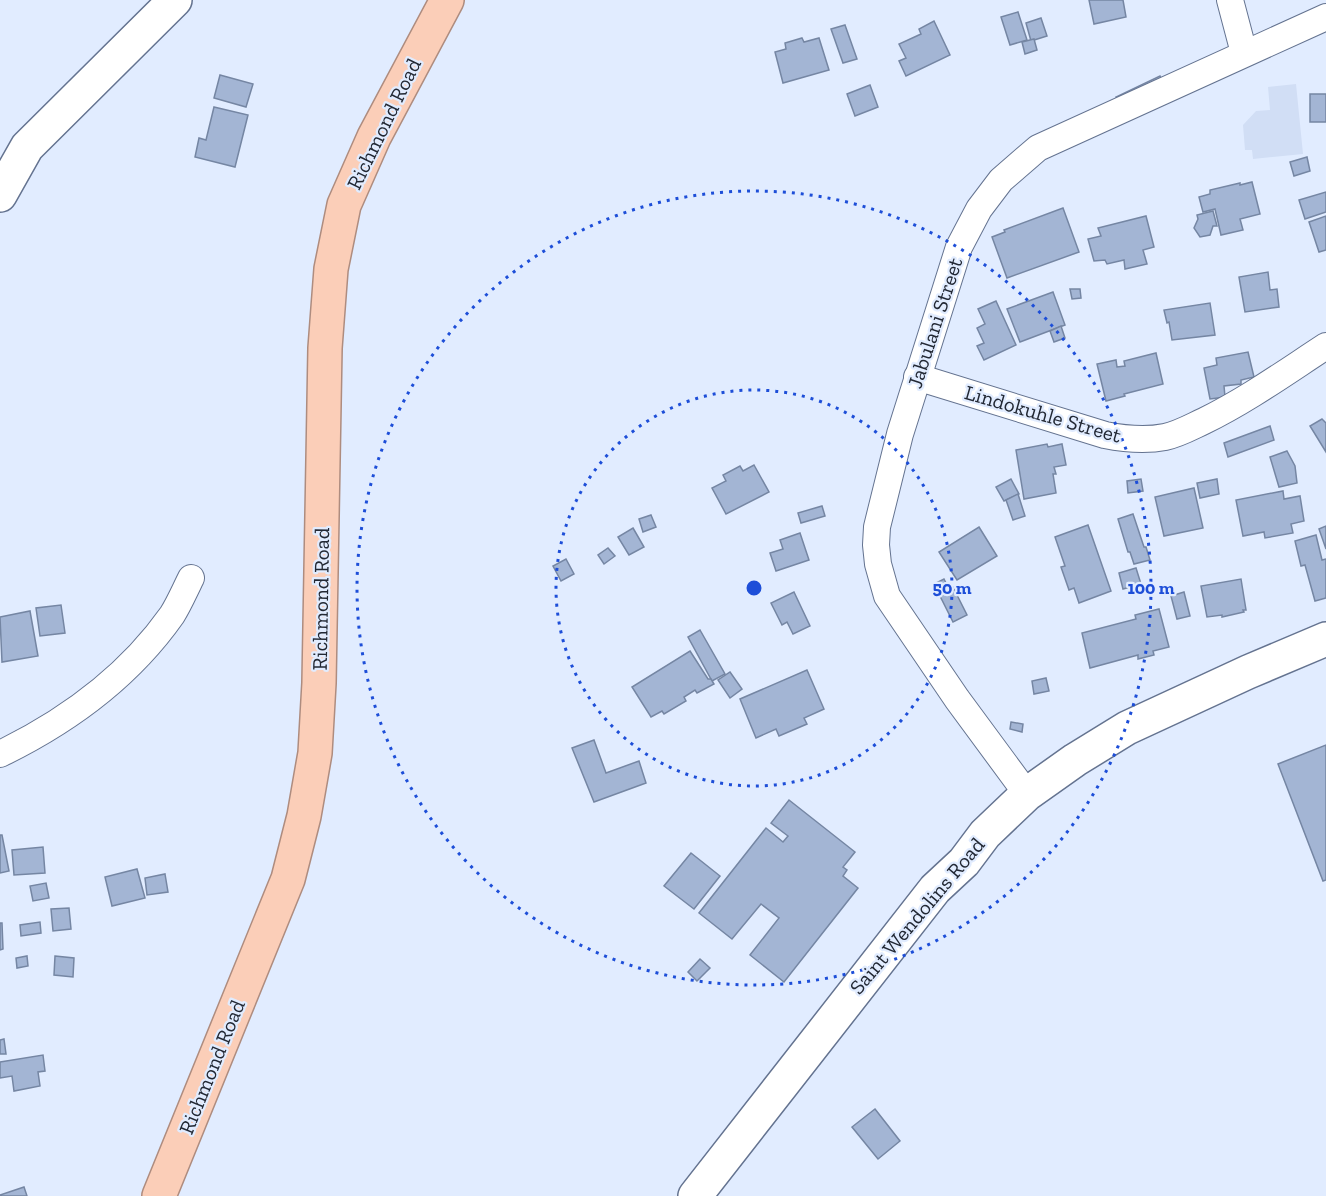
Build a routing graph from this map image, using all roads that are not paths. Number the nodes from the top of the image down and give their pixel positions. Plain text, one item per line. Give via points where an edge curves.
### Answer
1 (175, 0) edge
2 (1230, 0) edge
3 (446, 1) edge
4 (1326, 17) edge
5 (1244, 53) junction
6 (0, 195) edge
7 (1326, 346) edge
8 (918, 376) junction
9 (191, 578) dead end
10 (1326, 639) edge
11 (0, 754) edge
12 (1027, 794) junction
13 (159, 1196) edge
14 (695, 1196) edge

1 - 6 street via 27,147
2 - 5 street
3 - 13 highway, Richmond Road via 374,137 344,205 331,269 325,348 319,683 315,753 304,816 288,879
4 - 5 street, Jabulani Street
5 - 8 street, Jabulani Street via 1038,148 1001,180 979,209 959,247
7 - 8 street, Lindokuhle Street via 1232,407 1182,432 1145,439 1105,435
8 - 12 street, Jabulani Street via 877,526 878,564 887,596
9 - 11 street via 172,614 104,688 52,725
10 - 12 street, Saint Wendolins Road via 1127,728
12 - 14 street, Saint Wendolins Road via 935,889

